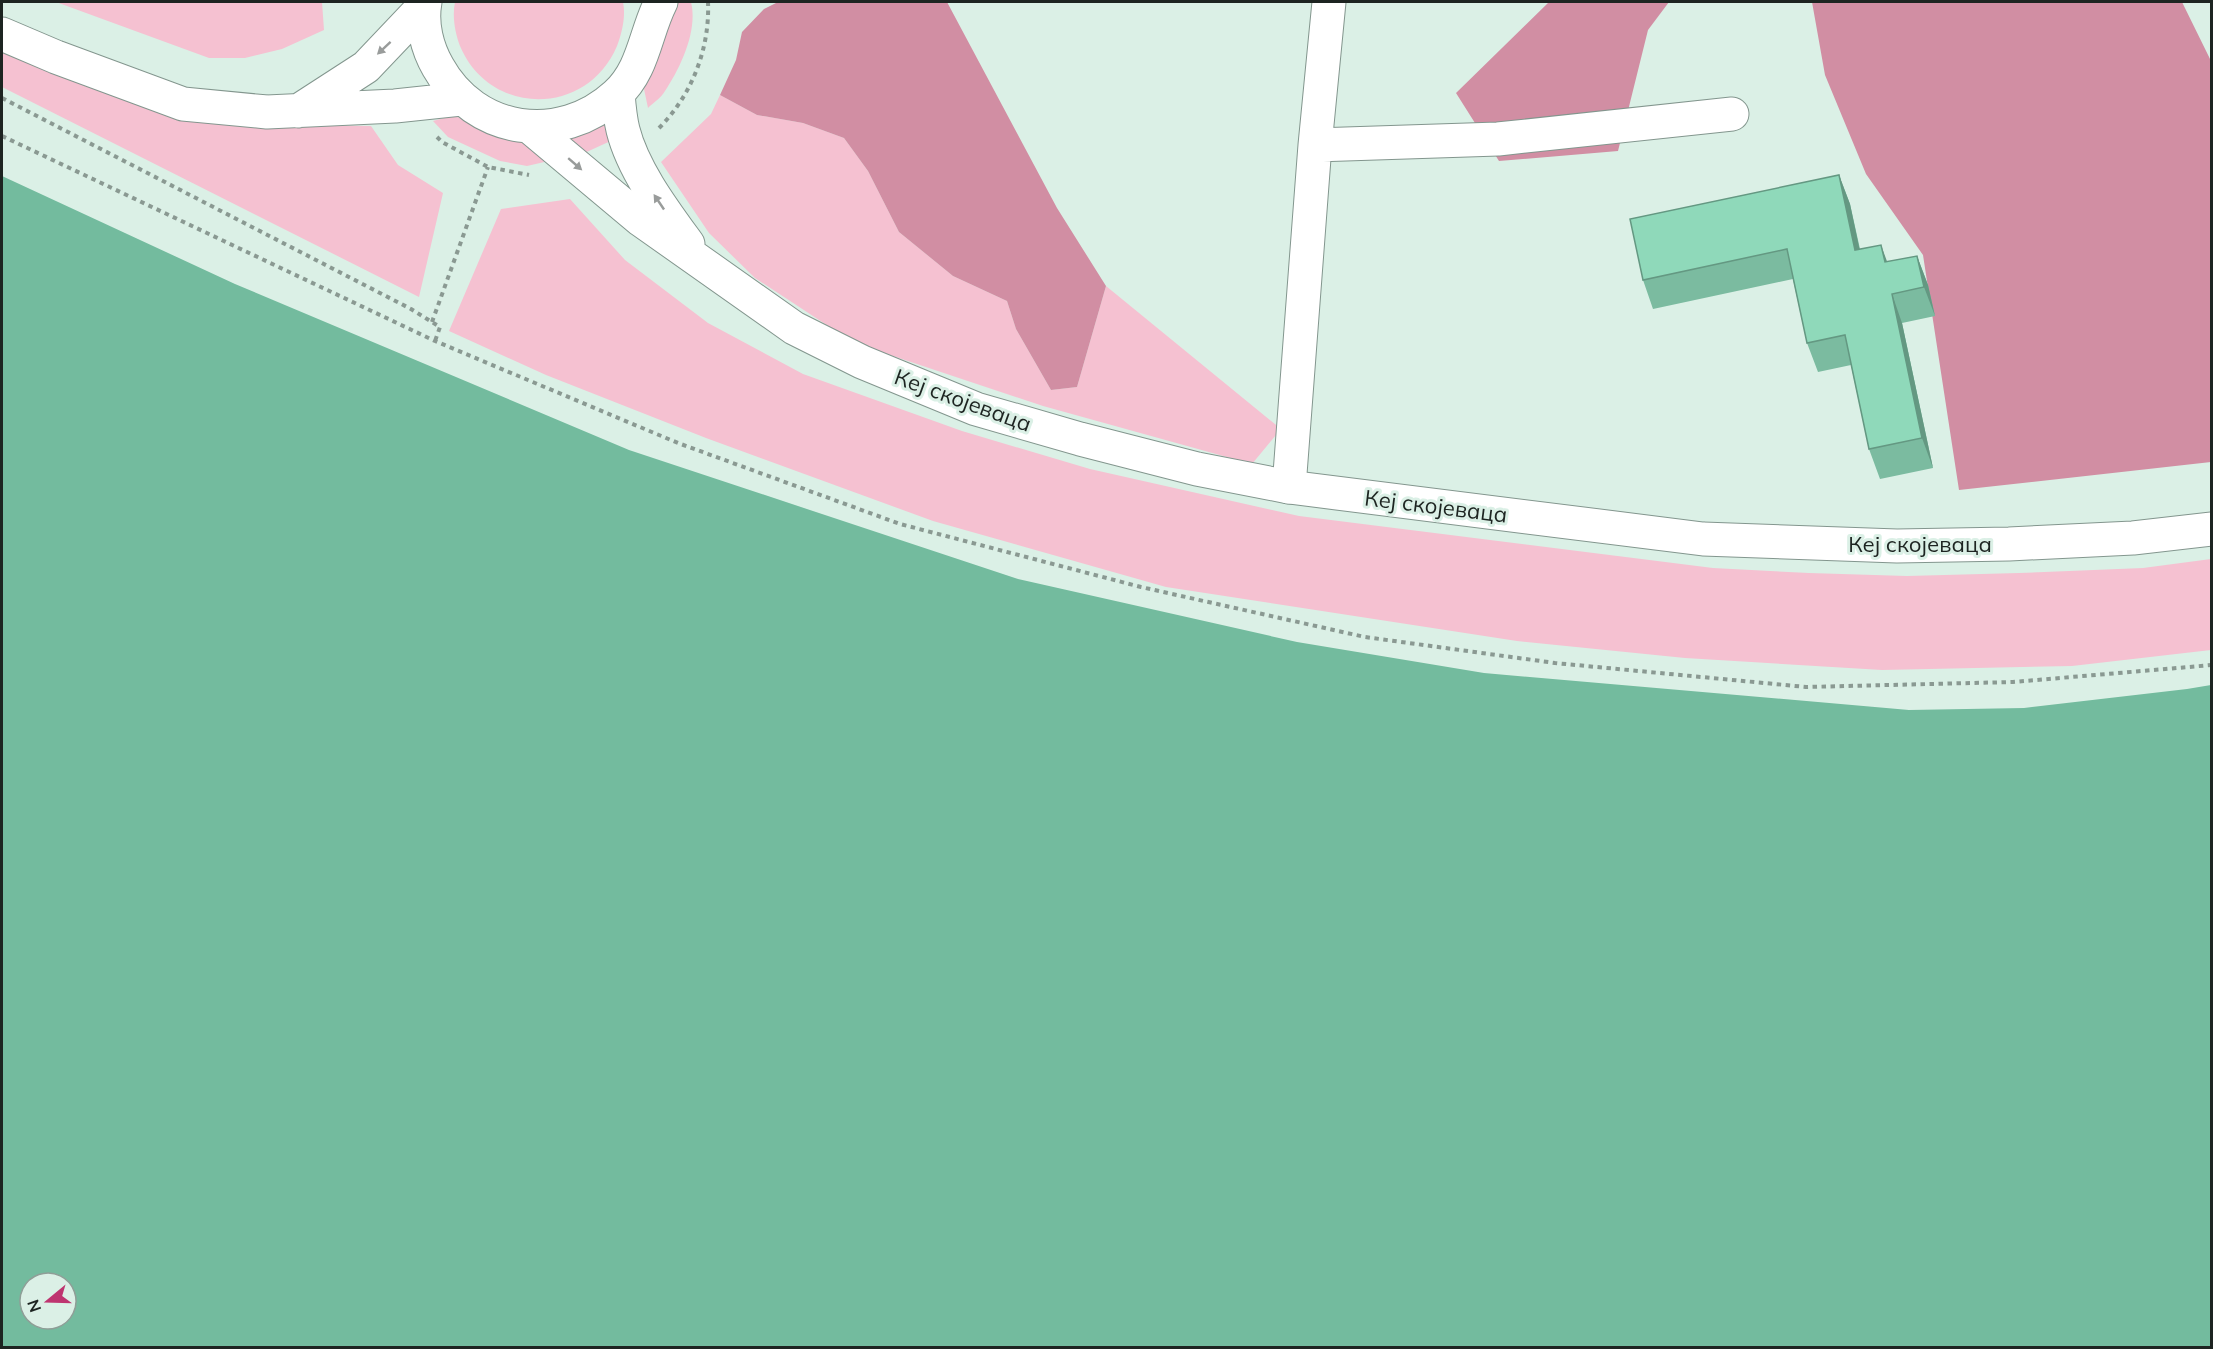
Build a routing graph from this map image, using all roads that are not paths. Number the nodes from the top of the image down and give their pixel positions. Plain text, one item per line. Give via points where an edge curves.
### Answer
1 (1329, 2) edge
2 (424, 4) edge
3 (653, 11) edge
4 (2, 34) edge
5 (618, 93) junction
6 (462, 99) junction
7 (298, 111) junction
8 (1732, 114) dead end
9 (530, 127) junction
10 (1315, 145) junction
11 (705, 267) junction
12 (1288, 487) junction
13 (2211, 529) edge

1 - 10 main road
2 - 6 main road via 425,32 432,57
2 -> 7 main road via 366,67
3 - 5 main road via 643,54
4 - 7 main road via 183,104
5 - 9 main road via 600,109 578,120
11 -> 5 main road, Кеј скојеваца via 653,194 630,152
6 - 7 main road
6 - 9 main road via 505,123
8 - 10 main road via 1498,139
9 -> 11 main road, Кеј скојеваца via 641,220
10 - 12 main road
11 - 12 main road, Кеј скојеваца via 794,328 862,362 976,409 1197,469
12 - 13 main road, Кеј скојеваца via 1703,539 1799,544 2010,544 2133,538

